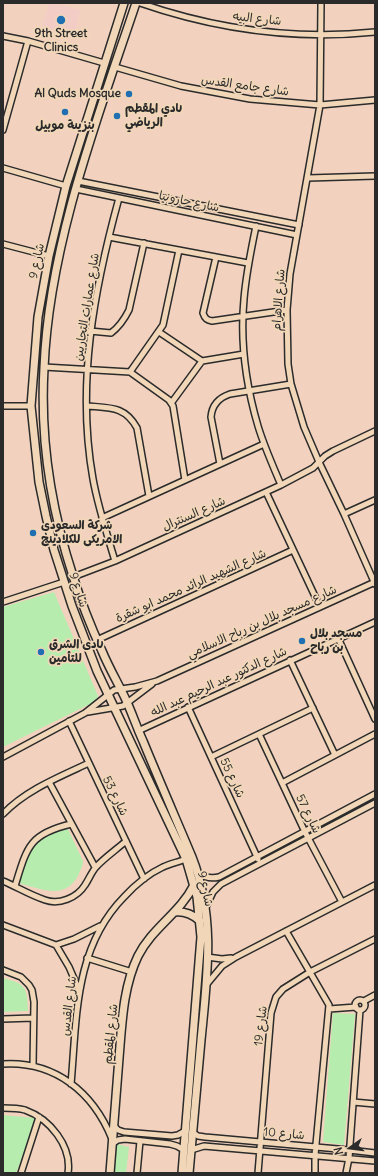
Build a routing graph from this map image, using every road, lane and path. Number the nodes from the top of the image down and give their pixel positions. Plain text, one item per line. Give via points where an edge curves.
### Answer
1 (124, 3) edge
2 (136, 3) edge
3 (140, 3) edge
4 (321, 3) edge
5 (375, 32) edge
6 (321, 34) junction
7 (3, 36) edge
8 (28, 41) junction
9 (104, 63) junction
10 (115, 66) junction
11 (375, 100) edge
12 (320, 105) junction
13 (3, 130) edge
14 (3, 168) edge
15 (375, 176) edge
16 (308, 178) junction
17 (78, 181) junction
18 (66, 186) junction
19 (76, 189) junction
20 (119, 198) junction
21 (300, 225) junction
22 (256, 226) junction
23 (297, 235) junction
24 (109, 237) junction
25 (3, 244) edge
26 (144, 244) junction
27 (179, 250) junction
28 (49, 256) junction
29 (216, 257) junction
30 (248, 263) junction
31 (287, 310) junction
32 (243, 317) junction
33 (90, 331) junction
34 (159, 332) junction
35 (244, 354) junction
36 (202, 361) junction
37 (44, 367) junction
38 (87, 369) junction
39 (130, 372) junction
40 (291, 384) junction
41 (249, 391) junction
42 (172, 402) junction
43 (3, 406) edge
44 (31, 406) junction
45 (87, 406) junction
46 (375, 431) edge
47 (264, 444) junction
48 (319, 462) junction
49 (220, 464) junction
50 (185, 480) junction
51 (281, 485) junction
52 (266, 492) junction
53 (149, 496) junction
54 (375, 500) edge
55 (344, 514) junction
56 (102, 518) junction
57 (293, 550) junction
58 (115, 561) junction
59 (73, 577) junction
60 (64, 582) junction
61 (375, 583) edge
62 (3, 602) edge
63 (320, 607) junction
64 (375, 622) edge
65 (338, 638) junction
66 (97, 640) junction
67 (88, 650) junction
68 (101, 650) junction
69 (290, 660) junction
70 (156, 681) junction
71 (121, 689) junction
72 (109, 694) junction
73 (127, 702) junction
74 (114, 707) junction
75 (188, 707) junction
76 (313, 708) junction
77 (85, 713) junction
78 (375, 719) edge
79 (69, 721) junction
80 (138, 730) junction
81 (259, 734) junction
82 (375, 734) edge
83 (335, 755) junction
84 (3, 757) edge
85 (211, 757) junction
86 (89, 763) junction
87 (49, 782) junction
88 (282, 783) junction
89 (375, 794) edge
90 (375, 803) edge
91 (4, 810) edge
92 (71, 824) junction
93 (305, 832) junction
94 (308, 838) junction
95 (126, 841) junction
96 (257, 857) junction
97 (186, 859) junction
98 (260, 864) junction
99 (95, 868) junction
100 (198, 873) junction
101 (144, 879) junction
102 (3, 881) edge
103 (194, 885) junction
104 (375, 885) edge
105 (15, 886) junction
106 (342, 902) junction
107 (206, 908) junction
108 (175, 912) junction
109 (200, 921) junction
110 (3, 925) edge
111 (100, 926) junction
112 (286, 931) junction
113 (375, 939) edge
114 (56, 945) junction
115 (208, 957) junction
116 (236, 957) junction
117 (87, 958) junction
118 (3, 970) edge
119 (132, 972) junction
120 (310, 972) junction
121 (206, 986) junction
122 (79, 990) junction
123 (375, 995) edge
124 (364, 1001) junction
125 (358, 1008) junction
126 (329, 1009) junction
127 (33, 1018) junction
128 (3, 1019) edge
129 (3, 1064) edge
130 (32, 1066) junction
131 (71, 1084) junction
132 (353, 1102) junction
133 (375, 1104) edge
134 (3, 1108) edge
135 (39, 1118) junction
136 (114, 1126) junction
137 (189, 1132) junction
138 (140, 1141) junction
139 (112, 1142) junction
140 (260, 1142) junction
141 (316, 1147) junction
142 (187, 1150) junction
143 (349, 1150) junction
144 (259, 1151) junction
145 (375, 1153) edge
146 (315, 1155) junction
147 (349, 1158) junction
148 (375, 1161) edge
149 (21, 1173) edge
150 (68, 1173) edge
151 (110, 1173) edge
152 (137, 1173) edge
153 (182, 1173) edge
154 (189, 1173) edge
155 (258, 1173) edge
156 (315, 1173) edge
157 (346, 1173) edge

1 - 9 main road, شارع 9
2 - 10 main road, شارع 9
3 - 6 street, شارع البيه via 168,13 231,27
4 - 6 street, شارع الاهرام
5 - 6 street, شارع البيه via 349,35
6 - 12 street, شارع الاهرام
7 - 8 street
8 - 9 street
8 - 13 street
9 - 18 main road, شارع 9
10 - 12 street, شارع جامع القدس via 216,94
10 - 17 main road, شارع 9
11 - 12 street, شارع جامع القدس
12 - 16 street, شارع الاهرام
14 - 18 street
15 - 16 street
16 - 21 street, شارع الاهرام
17 - 19 main road, شارع 9
17 - 21 street, شارع حارونيا
18 - 28 main road, شارع 9
19 - 20 street, شارع حارونيا
19 - 37 main road, شارع 9 via 53,290
20 - 22 street, شارع حارونيا
20 - 24 street, شارع عمارات التجاريين
21 - 23 street, شارع الاهرام
22 - 23 street, شارع حارونيا
22 - 30 street
23 - 31 street, شارع الاهرام
24 - 26 street
24 - 33 street, شارع عمارات التجاريين
25 - 28 street
26 - 27 street
26 - 33 street via 126,316 111,333
27 - 29 street
27 - 34 street via 163,325
28 - 44 main road, شارع 9 via 38,317
29 - 30 street
29 - 32 street via 204,318 212,321
30 - 32 street
31 - 32 street
31 - 40 street, شارع الاهرام
32 - 35 street
33 - 38 street, شارع عمارات التجاريين
34 - 36 street
34 - 39 street
35 - 36 street
35 - 41 street
36 - 42 street
37 - 38 street
37 - 59 main road, شارع 9 via 43,418 48,467 61,534
38 - 39 street
38 - 45 street, شارع عمارات التجاريين
39 - 42 street
40 - 41 street
40 - 48 street, شارع الاهرام via 304,427
41 - 47 street
41 - 49 street via 222,397 212,410 211,418
42 - 50 street
43 - 44 street
44 - 60 main road, شارع 9 via 39,482
45 - 53 street via 115,408 134,422 138,428
45 - 56 street, شارع عمارات التجاريين via 91,465
46 - 48 street, شارع السنترال via 333,451
47 - 49 street
47 - 51 street
48 - 51 street, شارع السنترال
48 - 55 street, شارع الاهرام
49 - 50 street
50 - 53 street
51 - 52 street, شارع السنترال
52 - 57 street
52 - 58 street, شارع السنترال
53 - 56 street
54 - 55 street
55 - 61 street, شارع الاهرام
56 - 58 street, شارع عمارات التجاريين
57 - 63 street
57 - 66 street, شارع الشهيد الرائد محمد ابو شقرة
58 - 59 street, شارع السنترال
59 - 66 main road, شارع 9
60 - 62 street
60 - 67 main road, شارع 9
61 - 63 street, شارع مسجد بلال بن رباح الاسلامي
63 - 70 street, شارع مسجد بلال بن رباح الاسلامي
64 - 65 street, شارع الدكتور عبد الرحيم عبد الله
65 - 69 street, شارع الدكتور عبد الرحيم عبد الله
65 - 78 street
66 - 68 main road, شارع 9
67 - 68 main road
67 - 72 main road, شارع 9
68 - 71 main road, شارع 9
69 - 75 street, شارع الدكتور عبد الرحيم عبد الله
69 - 76 street
70 - 71 street, شارع مسجد بلال بن رباح الاسلامي
70 - 73 street, شارع مسجد بلال بن رباح الاسلامي
71 - 72 street, شارع مسجد بلال بن رباح الاسلامي
71 - 73 main road, شارع 9
72 - 74 main road, شارع 9
72 - 77 street, شارع مسجد بلال بن رباح الاسلامي
73 - 74 street, شارع مسجد بلال بن رباح الاسلامي via 120,707
73 - 80 main road, شارع 9
74 - 77 street, شارع مسجد بلال بن رباح الاسلامي
74 - 97 main road, شارع 9
75 - 80 street, شارع الدكتور عبد الرحيم عبد الله
75 - 85 street, شارع 55
76 - 81 street
76 - 83 street
77 - 79 street
79 - 84 street
79 - 86 street, شارع 53
80 - 100 main road, شارع 9
81 - 85 street
81 - 88 street, شارع 57
82 - 83 street
83 - 88 street
85 - 96 street, شارع 55
86 - 87 street
86 - 95 street, شارع 53
87 - 91 street
87 - 92 street
88 - 93 street, شارع 57
89 - 93 street
90 - 94 street
92 - 99 street
92 - 105 street via 48,831 35,840 26,853
93 - 94 street, شارع 57
93 - 96 street
94 - 98 street
94 - 106 street, شارع 57
95 - 99 street
95 - 101 street, شارع 53
96 - 98 street, شارع 55
96 - 100 street via 215,878 206,878
97 - 101 street, شارع القدس via 163,867
97 - 103 main road, شارع 9
98 - 107 street via 217,888
99 - 105 street via 79,892 63,901 44,900
100 - 107 main road, شارع 9
101 - 111 street, شارع القدس via 130,890
102 - 105 street
103 - 108 main road, شارع المقطم via 186,900
103 - 109 main road, شارع 9
104 - 106 street
106 - 112 street
107 - 115 main road, شارع 9
108 - 109 main road via 186,912
108 - 119 main road, شارع المقطم via 150,936
109 - 137 main road, شارع 9
110 - 114 street
111 - 114 street
111 - 117 street, شارع القدس
112 - 116 street
112 - 120 street
113 - 120 street, شارع 19
114 - 122 street
115 - 116 street
115 - 121 main road, شارع 9
116 - 121 street via 222,966
117 - 119 street
117 - 122 street, شارع القدس
118 - 127 street via 21,977 29,985 33,996
119 - 136 main road, شارع المقطم via 123,1011
120 - 126 street
120 - 140 street, شارع 19 via 283,989 272,1007
121 - 137 main road, شارع 9
122 - 131 street, شارع القدس
123 - 124 street
124 - 125 street via 364,1007
124 - 125 street via 358,1000 355,1003
125 - 126 street
125 - 132 street
126 - 141 street
127 - 128 street
127 - 130 street
129 - 130 street
130 - 131 street via 46,1070
131 - 139 street via 92,1103 104,1120
132 - 133 street
132 - 143 street
134 - 135 street via 25,1110
135 - 149 street
135 - 150 street via 62,1140 68,1156
136 - 137 street via 124,1132 172,1136
136 - 139 main road, شارع المقطم
137 - 140 street, شارع 10 via 202,1137
137 - 142 main road, شارع 9
138 - 139 street via 122,1139
138 - 142 street via 174,1144
138 - 152 street
139 - 151 main road, شارع المقطم
140 - 141 street, شارع 10
140 - 144 street, شارع 19
141 - 143 street, شارع 10
141 - 146 street
142 - 144 street, شارع 10 via 204,1146
142 - 153 main road, شارع 9
142 - 154 main road, شارع 9
143 - 145 street, شارع 10
143 - 147 street
144 - 146 street, شارع 10
144 - 155 street, شارع 19
146 - 147 street, شارع 10
146 - 156 street, شارع 10
147 - 148 street, شارع 10
147 - 157 street

